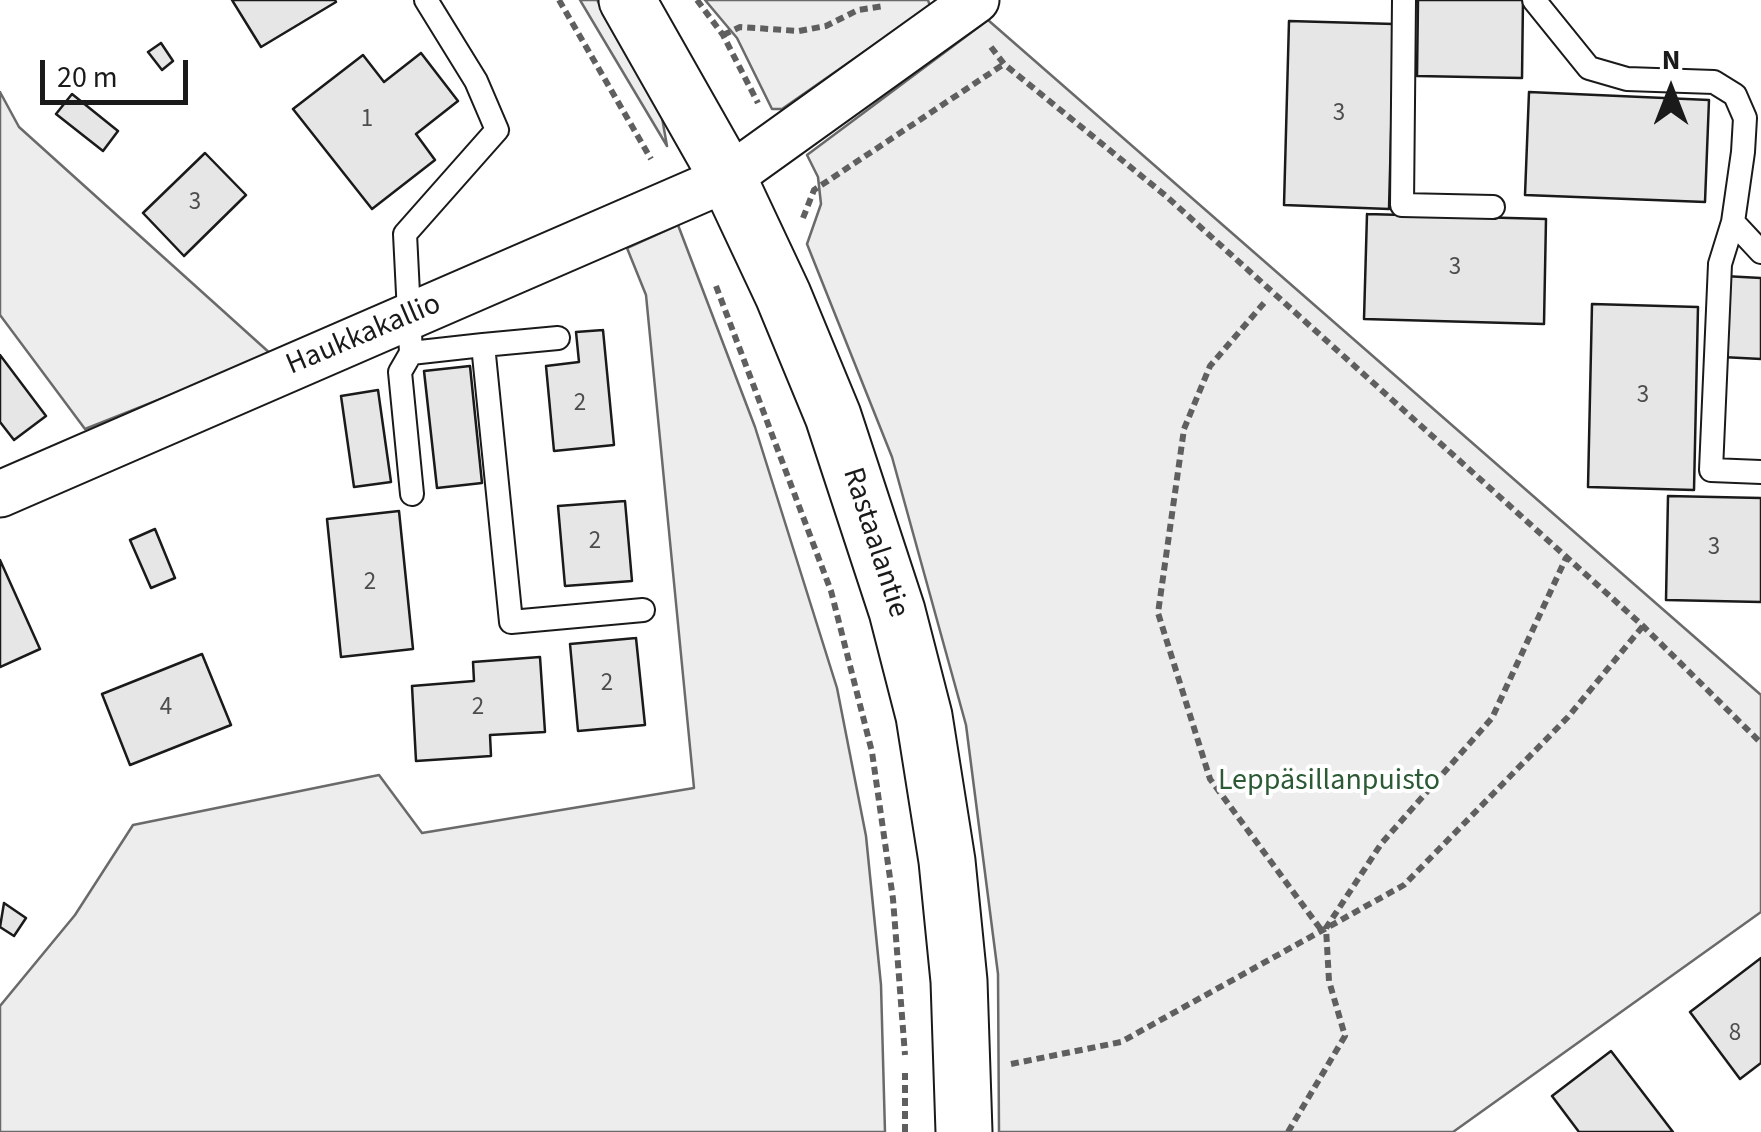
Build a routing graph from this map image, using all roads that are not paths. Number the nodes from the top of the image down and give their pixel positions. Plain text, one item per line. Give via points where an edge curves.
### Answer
1 (426, 0) edge
2 (627, 0) edge
3 (1404, 0) edge
4 (1534, 0) edge
5 (968, 5) edge
6 (728, 178) junction
7 (1493, 207) dead end
8 (1733, 222) junction
9 (1761, 252) edge
10 (411, 334) junction
11 (558, 338) dead end
12 (483, 345) junction
13 (1761, 472) edge
14 (0, 494) edge
15 (412, 494) dead end
16 (644, 610) dead end
17 (964, 1132) edge

1 - 10 lane via 498,130 405,234
2 - 6 main road, Rastaalantie
3 - 7 lane via 1402,205
4 - 8 lane via 1589,68 1627,78 1714,82 1735,95 1745,118
5 - 6 street, Haukkakallio
6 - 10 street, Haukkakallio
6 - 17 main road, Rastaalantie via 833,416 924,716 947,861
8 - 9 lane
8 - 13 lane via 1720,264 1711,470
10 - 12 lane
10 - 14 street, Haukkakallio
10 - 15 lane via 400,372
11 - 12 lane
12 - 16 lane via 511,622

